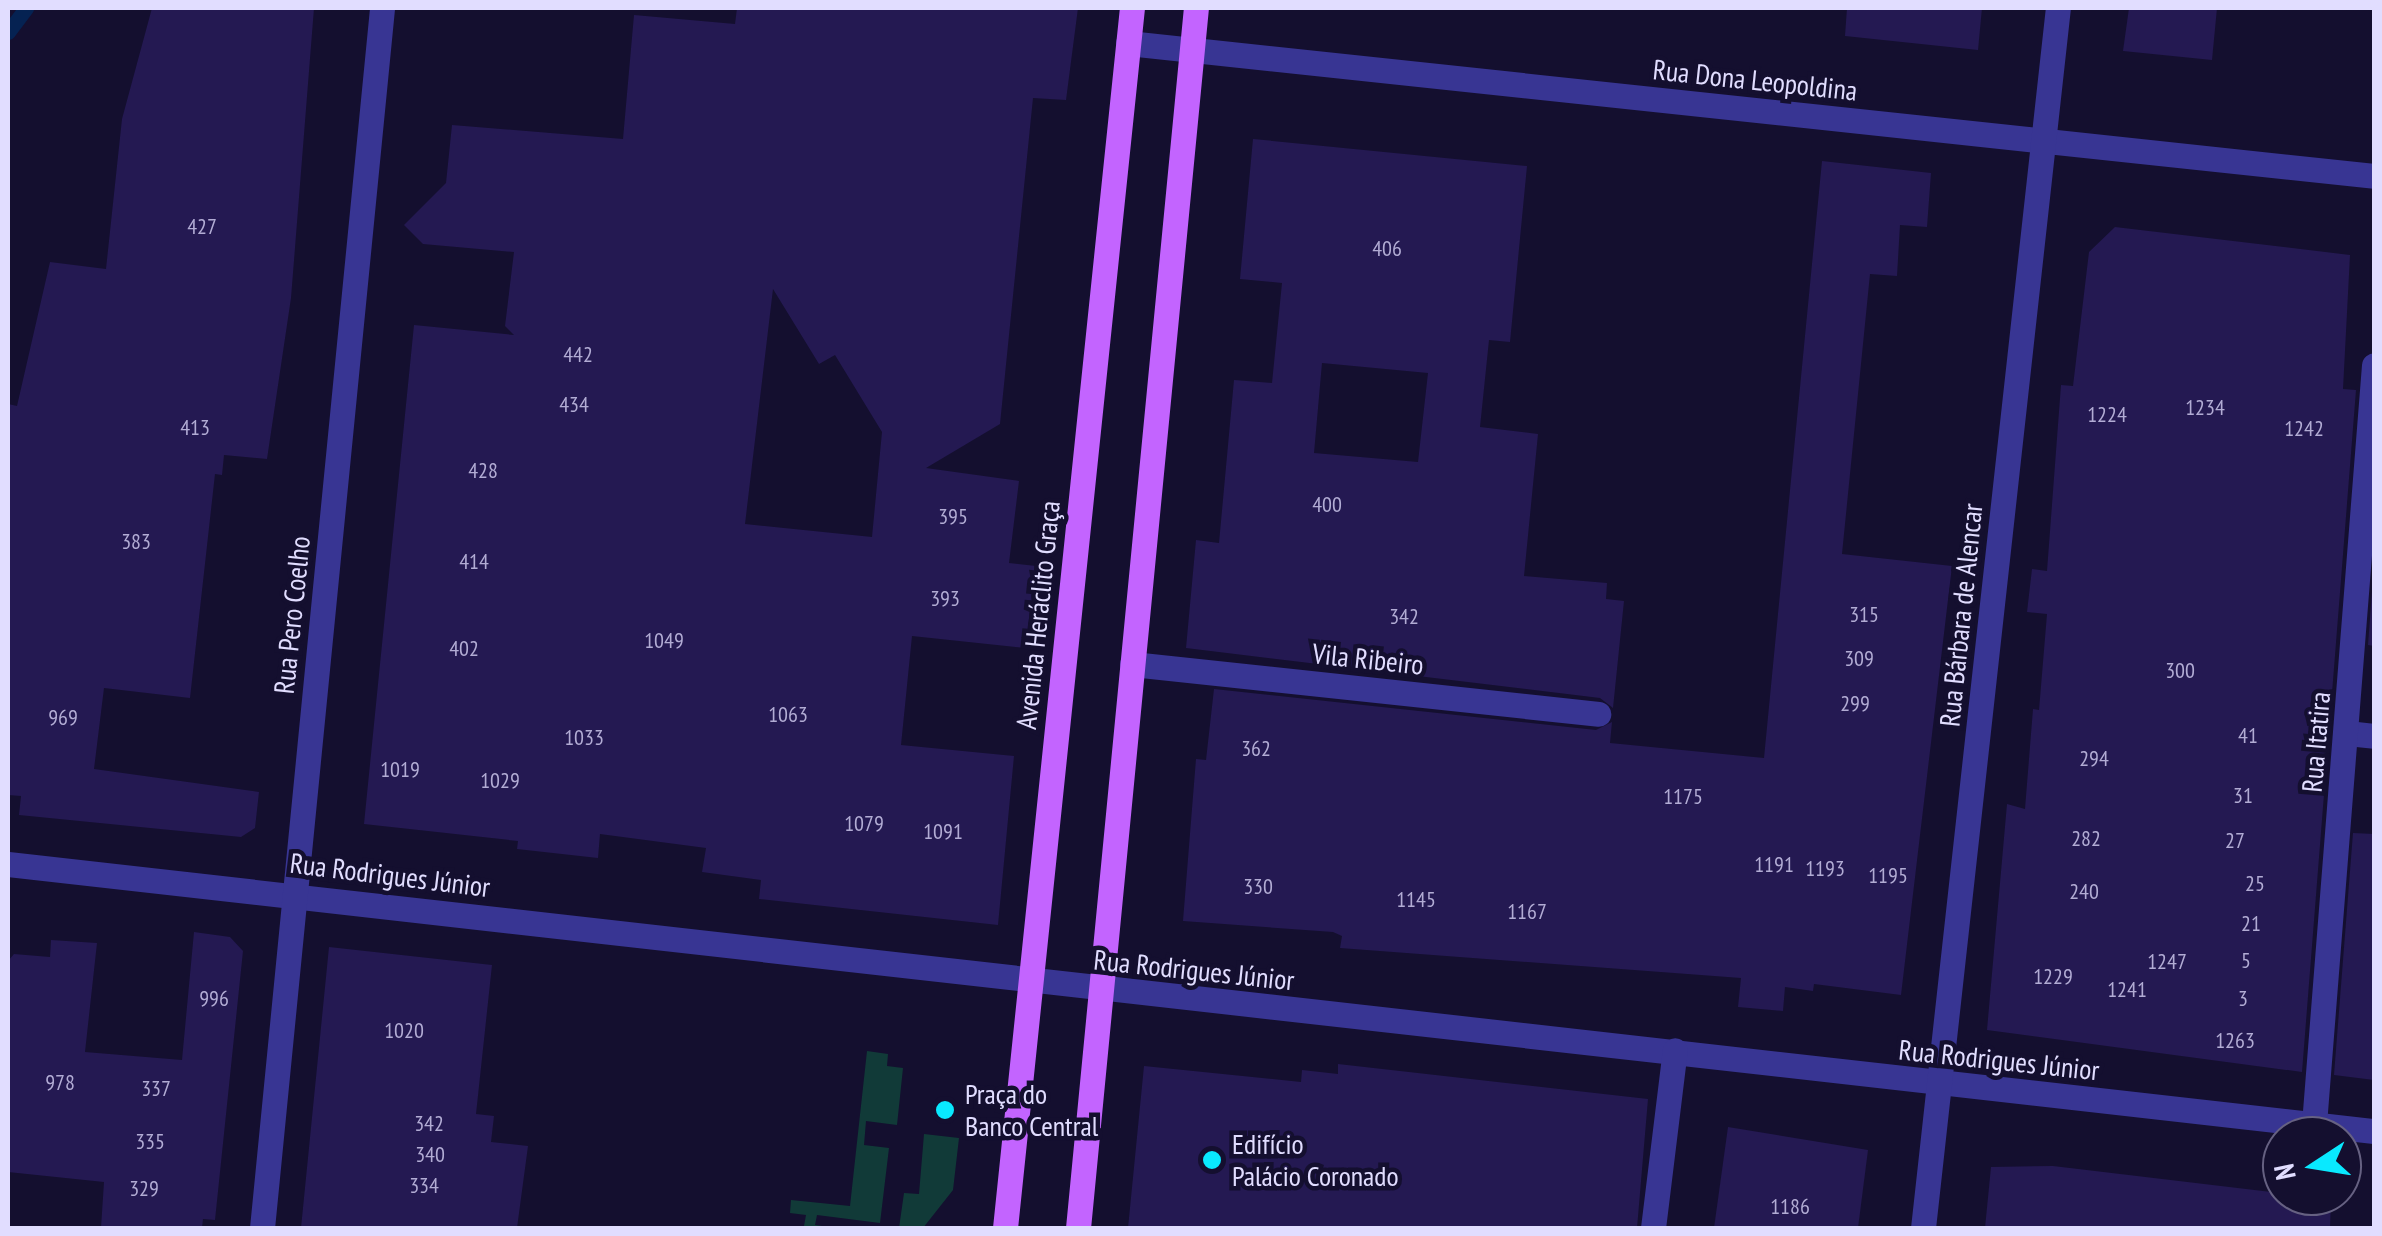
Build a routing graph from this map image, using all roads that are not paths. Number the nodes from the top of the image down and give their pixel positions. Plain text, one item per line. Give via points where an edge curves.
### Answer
1 (382, 8) edge
2 (1132, 8) edge
3 (1196, 8) edge
4 (2058, 8) edge
5 (1128, 43) junction
6 (1191, 50) junction
7 (2043, 140) junction
8 (2374, 176) edge
9 (2374, 366) edge
10 (2369, 541) edge
11 (1132, 664) junction
12 (1598, 714) dead end
13 (2347, 733) junction
14 (2374, 736) edge
15 (8, 864) edge
16 (296, 894) junction
17 (1030, 982) junction
18 (1102, 990) junction
19 (1675, 1050) junction
20 (1940, 1084) junction
21 (2315, 1116) edge
22 (2262, 1118) edge
23 (262, 1228) edge
24 (1006, 1228) edge
25 (1078, 1228) edge
26 (1653, 1228) edge
27 (1923, 1228) edge

1 - 16 street, Rua Pero Coelho
2 - 5 main road, Avenida Heráclito Graça
3 - 6 main road
4 - 7 street, Rua Bárbara de Alencar
5 - 6 street, Rua Dona Leopoldina
5 - 17 main road, Avenida Heráclito Graça
6 - 7 street, Rua Dona Leopoldina
6 - 11 main road
7 - 8 street, Rua Dona Leopoldina
7 - 20 street, Rua Bárbara de Alencar
9 - 10 street, Rua Itatira
10 - 13 street, Rua Itatira
11 - 12 street, Vila Ribeiro
11 - 18 main road
13 - 14 street
13 - 21 street, Rua Itatira
15 - 16 street, Rua Rodrigues Júnior
16 - 17 street, Rua Rodrigues Júnior
16 - 23 street, Rua Pero Coelho
17 - 18 street, Rua Rodrigues Júnior
17 - 24 main road, Avenida Heráclito Graça
18 - 19 street, Rua Rodrigues Júnior
18 - 25 main road
19 - 20 street, Rua Rodrigues Júnior
19 - 26 street
20 - 22 street, Rua Rodrigues Júnior
20 - 27 street, Rua Bárbara de Alencar

